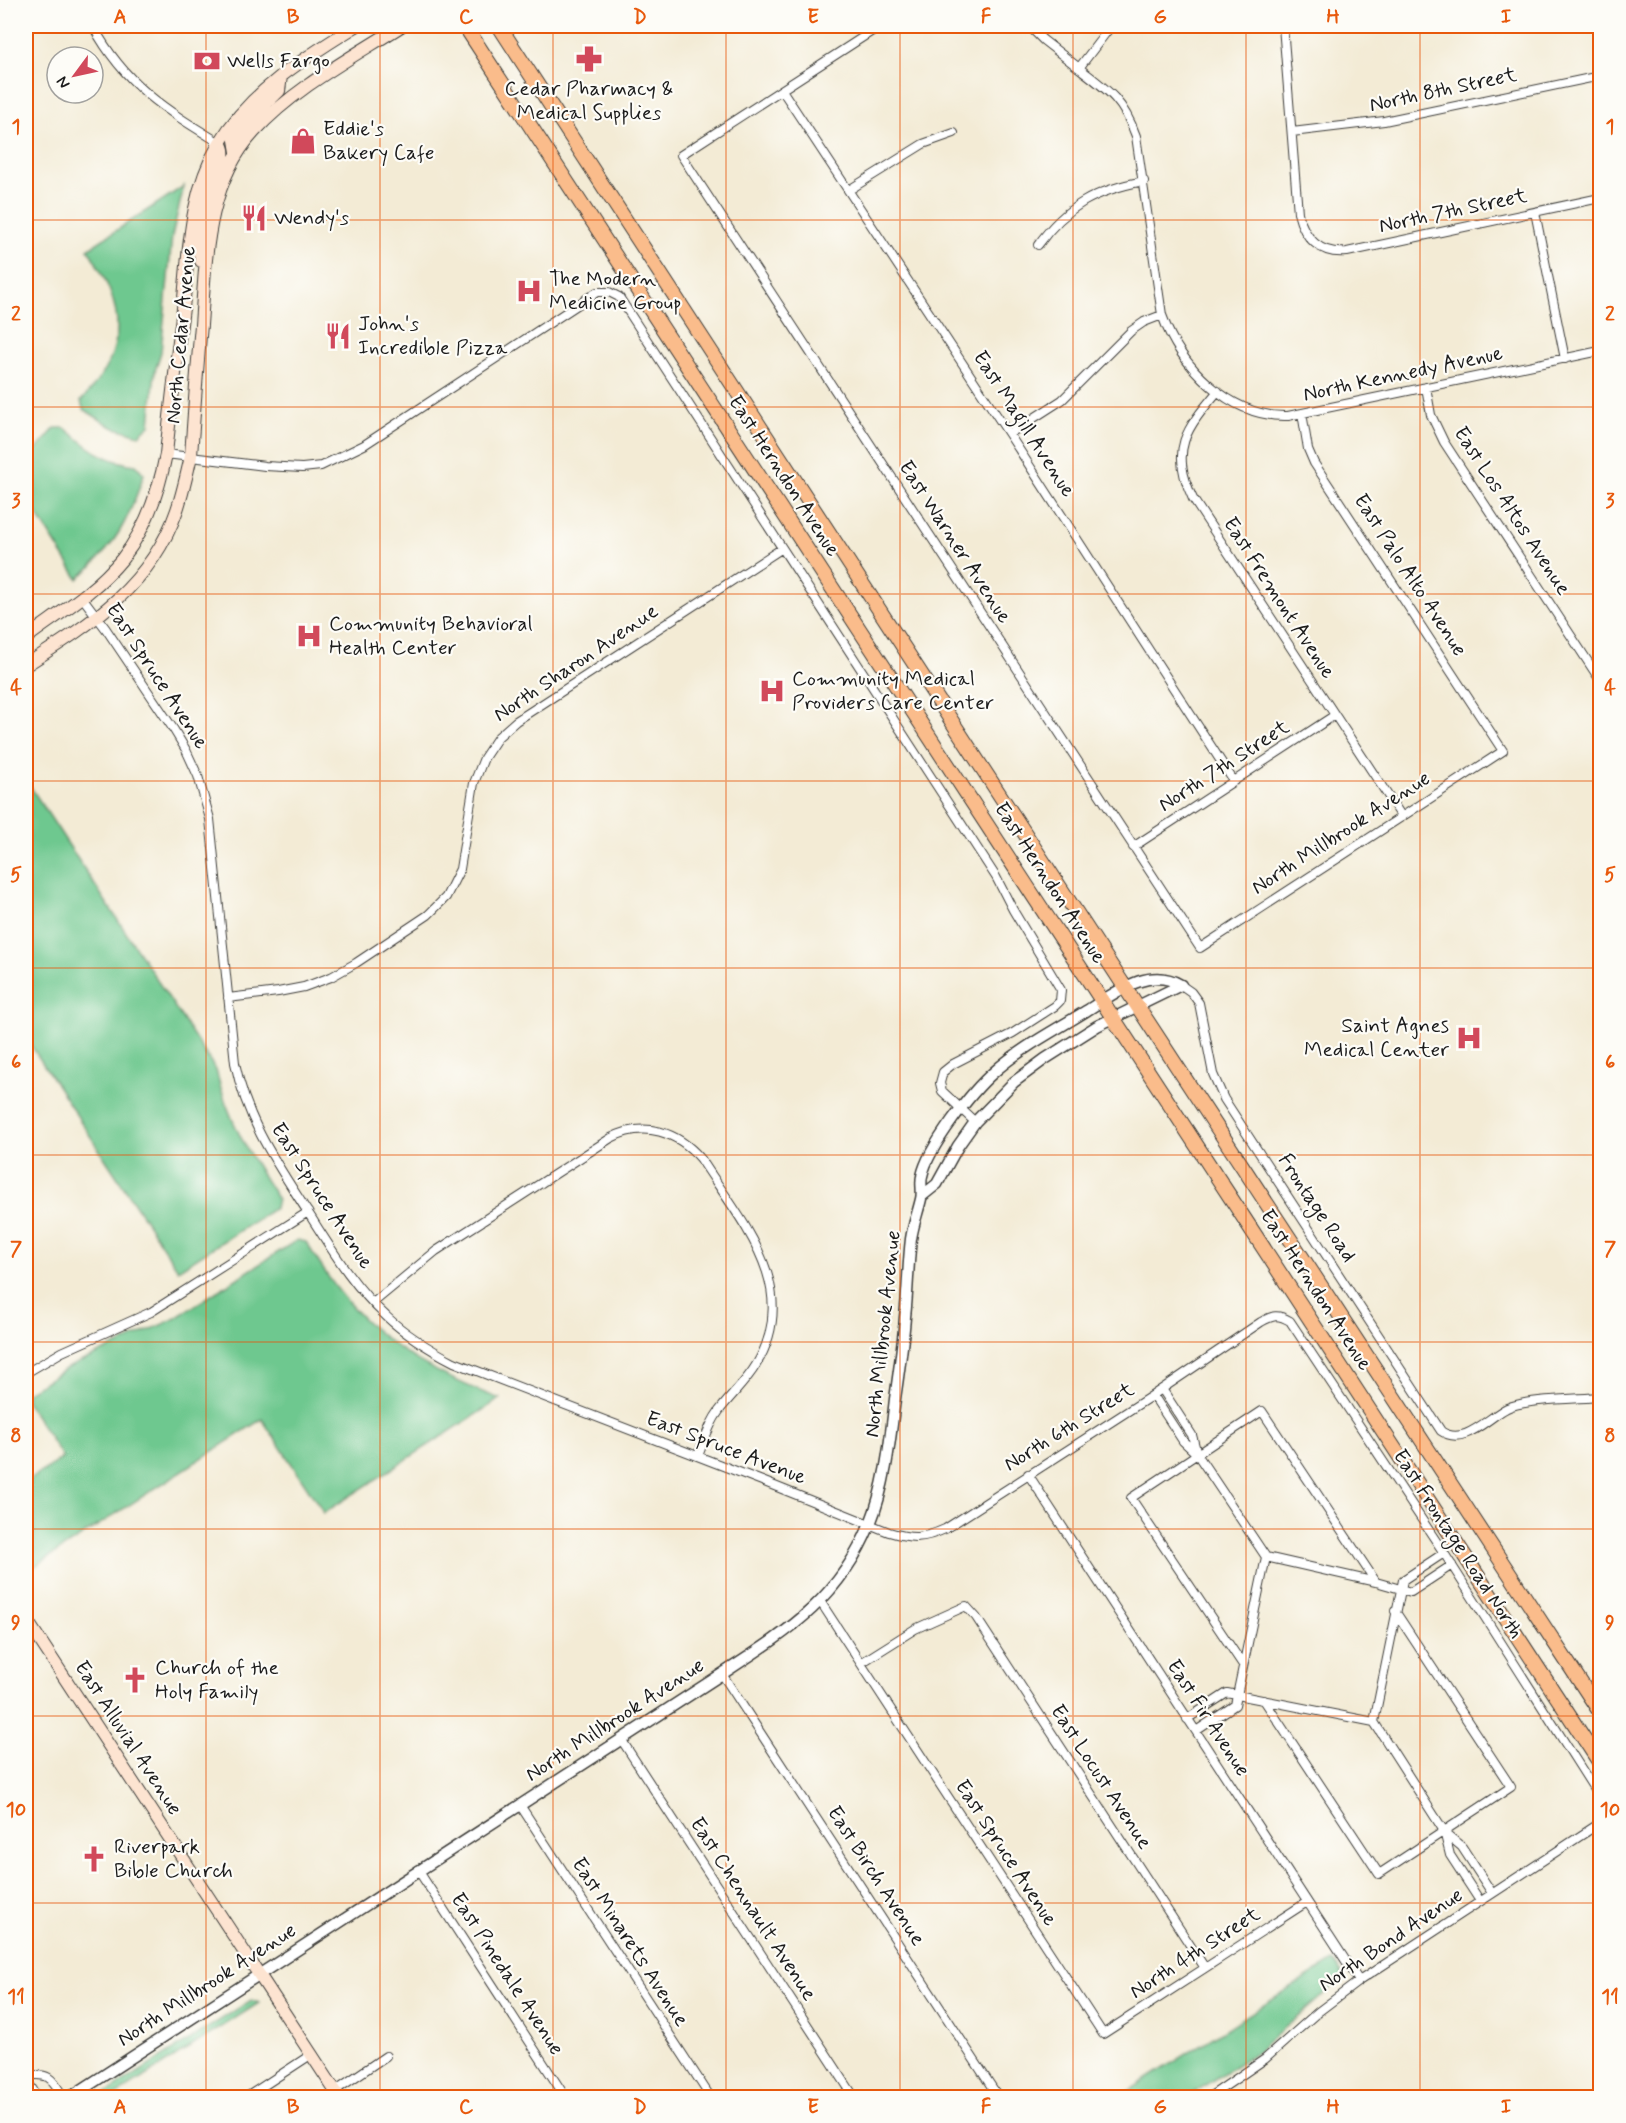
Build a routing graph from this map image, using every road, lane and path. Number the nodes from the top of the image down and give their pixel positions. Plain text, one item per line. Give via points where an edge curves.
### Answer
1 (93, 26) edge
2 (356, 26) edge
3 (400, 26) edge
4 (465, 26) edge
5 (499, 26) edge
6 (1029, 26) edge
7 (1111, 26) edge
8 (1283, 26) edge
9 (876, 27) edge
10 (1079, 68) junction
11 (1600, 75) edge
12 (281, 76) junction
13 (782, 90) junction
14 (1293, 132) junction
15 (954, 134) dead end
16 (220, 143) junction
17 (237, 152) junction
18 (1144, 181) junction
19 (849, 190) junction
20 (1600, 198) edge
21 (1534, 212) junction
22 (1038, 245) dead end
23 (203, 280) junction
24 (1162, 315) junction
25 (1600, 351) edge
26 (1565, 359) junction
27 (1425, 387) junction
28 (1218, 391) junction
29 (1302, 413) junction
30 (1009, 434) junction
31 (166, 454) junction
32 (190, 456) junction
33 (781, 549) junction
34 (82, 597) junction
35 (97, 617) junction
36 (26, 638) edge
37 (26, 665) edge
38 (1600, 680) edge
39 (1335, 715) junction
40 (1503, 751) joint
41 (1233, 780) junction
42 (1402, 817) junction
43 (1133, 847) junction
44 (1200, 948) joint
45 (1181, 985) junction
46 (1126, 988) junction
47 (228, 998) junction
48 (1102, 1001) junction
49 (1137, 1006) junction
50 (1113, 1018) junction
51 (961, 1110) junction
52 (975, 1122) junction
53 (922, 1196) junction
54 (308, 1212) junction
55 (373, 1303) junction
56 (1280, 1315) joint
57 (26, 1373) edge
58 (1162, 1389) junction
59 (1153, 1395) junction
60 (1600, 1397) edge
61 (1197, 1454) junction
62 (698, 1456) junction
63 (1028, 1474) junction
64 (870, 1524) junction
65 (1444, 1553) junction
66 (1266, 1557) junction
67 (1452, 1565) junction
68 (1376, 1582) junction
69 (1400, 1590) junction
70 (820, 1601) junction
71 (1395, 1611) junction
72 (26, 1618) edge
73 (861, 1663) junction
74 (1243, 1665) junction
75 (722, 1674) junction
76 (1238, 1695) junction
77 (1264, 1700) junction
78 (1600, 1712) edge
79 (1187, 1719) junction
80 (1374, 1722) junction
81 (1196, 1731) junction
82 (621, 1739) junction
83 (1600, 1763) edge
84 (1600, 1798) edge
85 (520, 1805) junction
86 (1600, 1822) edge
87 (1444, 1831) junction
88 (418, 1870) junction
89 (1492, 1893) junction
90 (1480, 1901) junction
91 (1307, 1902) junction
92 (1205, 1968) junction
93 (260, 1974) junction
94 (1359, 1980) junction
95 (1103, 2034) joint
96 (312, 2054) junction
97 (386, 2056) dead end
98 (26, 2077) edge
99 (338, 2094) edge
100 (38, 2097) edge
101 (67, 2097) edge
102 (244, 2097) edge
103 (566, 2097) edge
104 (711, 2097) edge
105 (855, 2097) edge
106 (999, 2097) edge
107 (1208, 2097) edge

1 - 16 street via 122,69 144,92
2 - 12 main road, North Cedar Avenue
3 - 17 main road, North Cedar Avenue via 286,103
4 - 48 main road, East Herndon Avenue
5 - 46 main road, East Herndon Avenue
6 - 10 street
7 - 10 street
8 - 14 street
9 - 13 street
10 - 18 street via 1106,88 1125,109 1136,135
11 - 14 street, North 8th Street via 1375,123
12 - 16 main road, North Cedar Avenue via 256,98
12 - 17 main road via 279,91 249,120 236,140
13 - 19 street, East Magill Avenue
13 - 43 street, East Warner Avenue via 681,156
14 - 21 street, North 7th Street via 1298,213 1314,243 1330,252 1347,252
15 - 19 street via 923,144
16 - 23 main road via 223,157 206,202 198,243
16 - 31 main road, North Cedar Avenue via 191,224
17 - 23 main road, North Cedar Avenue via 216,203
18 - 22 street via 1114,187 1078,204 1053,224
18 - 24 street
19 - 30 street, East Magill Avenue
20 - 21 street, North 7th Street
21 - 26 street
23 - 32 main road, North Cedar Avenue
24 - 28 street via 1180,353
24 - 30 street via 1131,331 1062,400
25 - 26 street, North Kennedy Avenue
26 - 27 street, North Kennedy Avenue
27 - 29 street, North Kennedy Avenue
27 - 38 street, East Los Altos Avenue via 1431,415 1444,442
28 - 29 street, North Kennedy Avenue via 1257,413 1275,417
28 - 39 street, East Fremont Avenue via 1183,442 1184,480
29 - 40 street, East Palo Alto Avenue via 1314,463
30 - 41 street, East Magill Avenue
31 - 32 street
31 - 34 main road, North Cedar Avenue via 161,481 136,538 122,559
32 - 33 street via 265,466 321,466 364,445 597,292 609,292 619,297
32 - 35 main road, North Cedar Avenue via 177,511 157,551 125,593
33 - 47 street, North Sharon Avenue via 498,737 474,783 460,869 446,897 428,915 331,976 303,987
33 - 51 street via 996,877 1061,990 1055,1006 943,1072 942,1091
34 - 35 street, East Spruce Avenue
34 - 36 main road, North Cedar Avenue
35 - 37 main road, North Cedar Avenue
35 - 47 street, East Spruce Avenue via 174,730 198,776 210,819
39 - 41 street, North 7th Street
39 - 42 street, East Fremont Avenue
40 - 42 street, North Millbrook Avenue
41 - 43 street, North 7th Street
42 - 44 street, North Millbrook Avenue
43 - 44 street, East Warner Avenue
45 - 46 street, North Millbrook Avenue via 1154,977
45 - 49 street, North Millbrook Avenue
45 - 60 street, Frontage Road via 1199,1003 1213,1074 1224,1099 1441,1431 1452,1437 1461,1436 1515,1405
46 - 48 street, North Millbrook Avenue
46 - 49 main road, East Herndon Avenue
47 - 54 street, East Spruce Avenue via 235,1063 246,1104 267,1148
48 - 50 main road, East Herndon Avenue
48 - 51 street, North Millbrook Avenue via 1003,1064
49 - 50 street, North Millbrook Avenue
49 - 78 main road, East Herndon Avenue
50 - 52 street, North Millbrook Avenue via 1029,1070
50 - 83 main road, East Herndon Avenue
51 - 52 street
51 - 53 street, North Millbrook Avenue via 925,1168 921,1177
52 - 53 street, North Millbrook Avenue via 937,1185
53 - 64 street, North Millbrook Avenue via 911,1238 886,1469
54 - 55 street, East Spruce Avenue
54 - 57 street via 159,1308 62,1352
55 - 62 street, East Spruce Avenue via 404,1331 454,1362
55 - 62 street via 436,1251 611,1138 640,1129 675,1136 701,1160 754,1241 768,1272 774,1299 773,1320 762,1354 712,1422
56 - 58 street, North 6th Street via 1261,1322
56 - 65 street, East Frontage Road North via 1290,1321
58 - 59 street, North 6th Street
58 - 61 street via 1192,1435
59 - 61 street via 1183,1441
59 - 63 street, North 6th Street
61 - 66 street
61 - 68 street via 1262,1411
61 - 74 street via 1131,1497
62 - 64 street, East Spruce Avenue
63 - 64 street, North 6th Street via 932,1535 906,1537
63 - 79 street, East Fir Avenue
64 - 70 street, North Millbrook Avenue via 851,1563
65 - 67 street, East Frontage Road North
65 - 69 street via 1403,1580
66 - 68 street
66 - 74 street
67 - 69 street via 1411,1592
67 - 84 street, East Frontage Road North
68 - 69 street
69 - 71 street
70 - 73 street, East Spruce Avenue
70 - 75 street, North Millbrook Avenue via 786,1632
71 - 80 street
71 - 87 street via 1511,1787
72 - 93 main road, East Alluvial Avenue
73 - 92 street, East Locust Avenue via 915,1629 966,1606
73 - 95 street, East Spruce Avenue
74 - 76 street
75 - 82 street, North Millbrook Avenue
75 - 106 street, East Birch Avenue
76 - 77 street
76 - 79 street via 1227,1693
76 - 81 street via 1235,1706
77 - 80 street
77 - 87 street via 1379,1874
79 - 81 street, East Fir Avenue
80 - 87 street
81 - 91 street, East Fir Avenue
82 - 85 street, North Millbrook Avenue
82 - 105 street, East Chennault Avenue
85 - 88 street, North Millbrook Avenue
85 - 104 street, East Minarets Avenue
86 - 89 street, North Bond Avenue
87 - 89 street via 1462,1847
87 - 90 street via 1450,1855
88 - 93 street, North Millbrook Avenue
88 - 103 street, East Pinedale Avenue
89 - 90 street, North Bond Avenue
90 - 94 street, North Bond Avenue
91 - 92 street, North 4th Street
91 - 94 street, East Fir Avenue
92 - 95 street, North 4th Street
93 - 96 main road, East Alluvial Avenue
93 - 101 street, North Millbrook Avenue
94 - 107 street, North Bond Avenue via 1265,2059
96 - 99 main road, East Alluvial Avenue
96 - 102 street
97 - 99 street, East Alluvial Avenue
98 - 100 street
98 - 101 street via 45,2075

